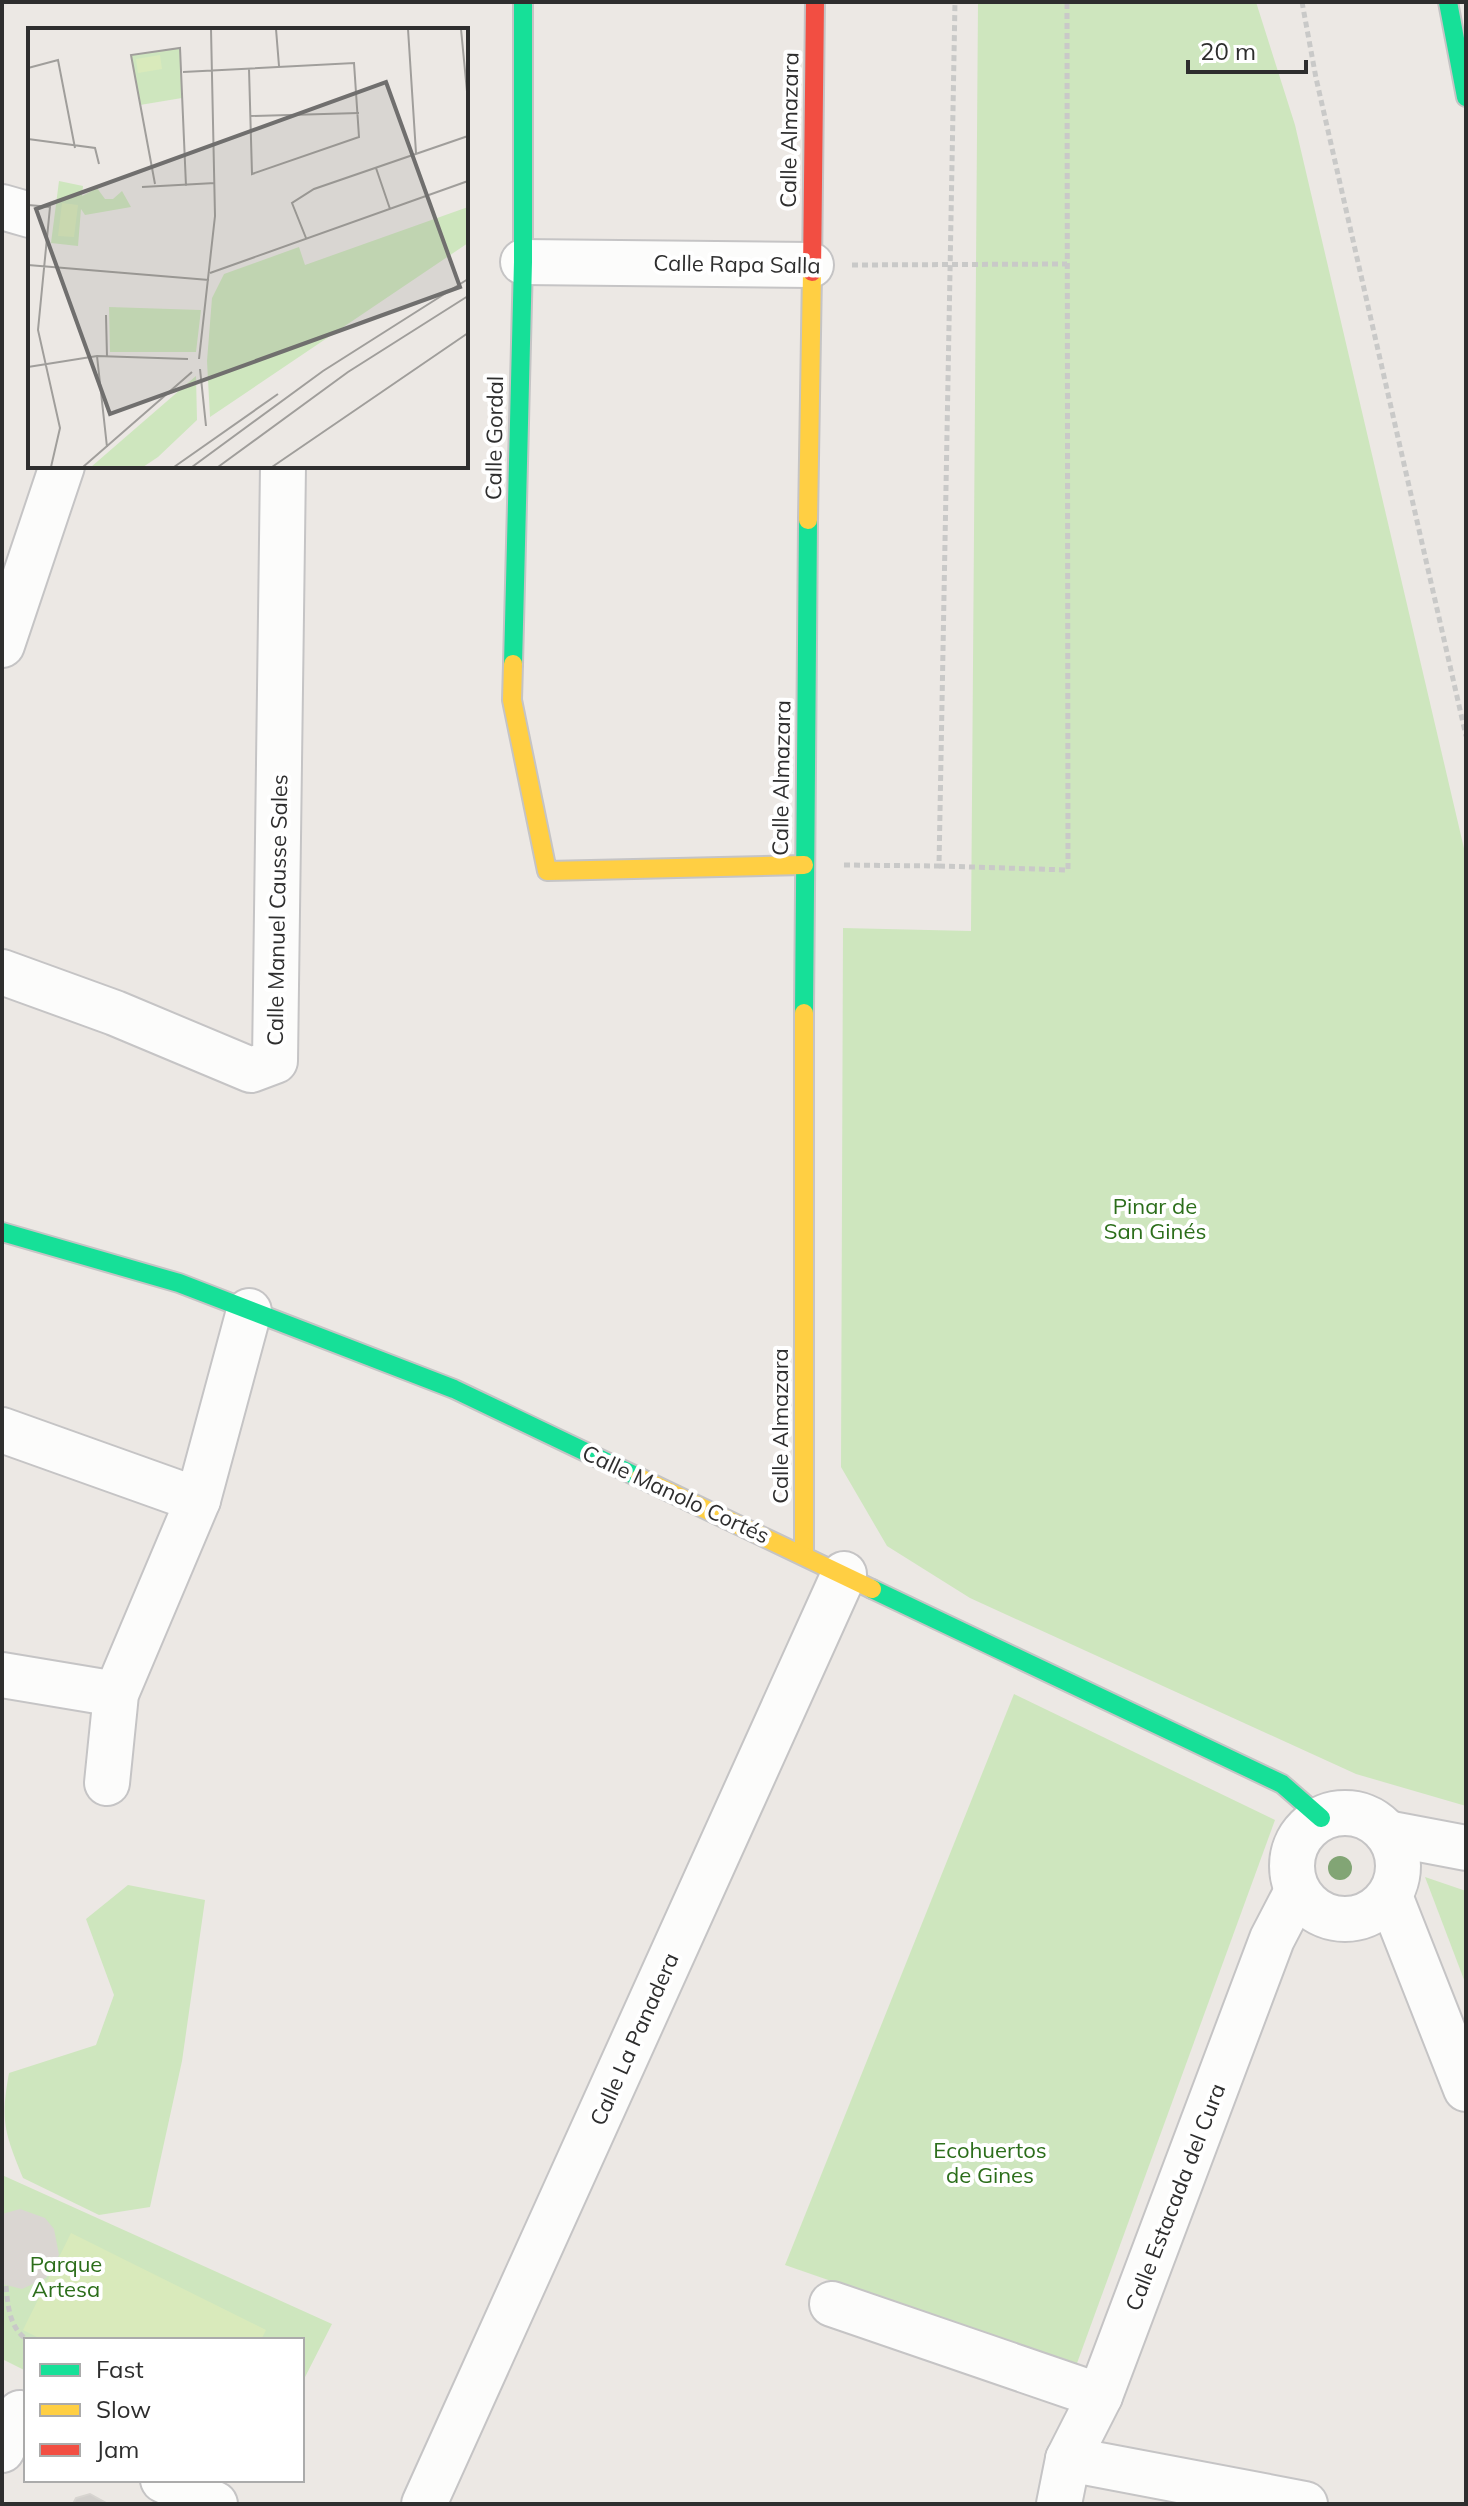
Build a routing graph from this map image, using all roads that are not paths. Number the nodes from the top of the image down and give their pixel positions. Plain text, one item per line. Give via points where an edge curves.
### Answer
1 (523, 2) edge
2 (815, 2) edge
3 (1448, 2) edge
4 (1466, 97) edge
5 (2, 207) edge
6 (28, 214) edge
7 (523, 262) junction
8 (811, 265) junction
9 (61, 468) edge
10 (283, 468) edge
11 (2, 645) edge
12 (804, 865) junction
13 (2, 972) edge
14 (2, 1232) edge
15 (249, 1311) junction
16 (2, 1430) edge
17 (198, 1500) junction
18 (804, 1554) junction
19 (844, 1574) junction
20 (2, 1675) edge
21 (116, 1694) junction
22 (107, 1783) dead end
23 (1321, 1818) junction
24 (1387, 1833) junction
25 (1466, 1848) edge
26 (1297, 1891) junction
27 (1390, 1896) junction
28 (1466, 2089) edge
29 (832, 2304) dead end
30 (1100, 2396) junction
31 (1068, 2459) junction
32 (167, 2482) edge
33 (215, 2504) edge
34 (424, 2504) edge
35 (1059, 2504) edge
36 (1305, 2504) edge

1 - 7 main road, Calle Gordal
2 - 8 main road, Calle Almazara
3 - 4 main road
5 - 6 street
7 - 8 street, Calle Rapa Salla
7 - 12 main road, Calle Gordal via 512,700 547,871
8 - 12 main road, Calle Almazara
9 - 11 street
10 - 13 street, Calle Manuel Causse Sales via 275,1061 251,1070
12 - 18 main road, Calle Almazara
14 - 15 main road, Calle Manolo Cortés via 179,1283
15 - 17 street
15 - 18 main road, Calle Manolo Cortés via 454,1389
16 - 17 street
17 - 21 street
18 - 19 main road, Calle Manolo Cortés
19 - 23 main road, Calle Manolo Cortés via 1282,1784
19 - 34 street, Calle La Panadera
20 - 21 street
21 - 22 street
23 - 24 street via 1334,1813 1362,1815
23 - 26 street via 1297,1841 1292,1875
24 - 25 street
24 - 27 street via 1398,1864
26 - 27 street via 1324,1916 1342,1920 1369,1913
26 - 30 street, Calle Estacada del Cura via 1272,1939
27 - 28 street
29 - 30 street
30 - 31 street, Calle Estacada del Cura
31 - 35 street, Calle Estacada del Cura
31 - 36 street
32 - 33 street

